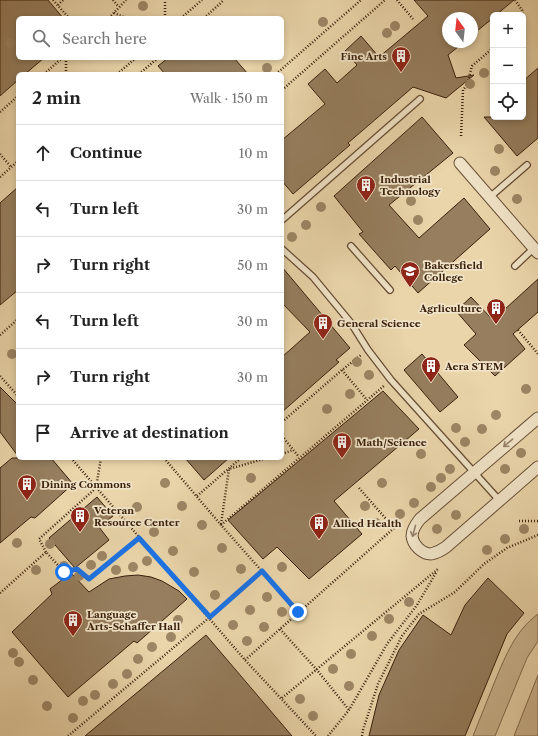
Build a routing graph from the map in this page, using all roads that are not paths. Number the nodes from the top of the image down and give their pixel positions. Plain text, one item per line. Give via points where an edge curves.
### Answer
1 (420, 99) dead end
2 (460, 163) dead end
3 (527, 165) dead end
4 (490, 196) junction
5 (284, 218) edge
6 (352, 246) dead end
7 (284, 251) edge
8 (536, 251) edge
9 (515, 266) dead end
10 (390, 290) dead end
11 (538, 418) edge
12 (538, 467) edge
13 (474, 472) junction
14 (500, 500) junction

1 - 5 lane
2 - 4 street
3 - 4 lane
4 - 8 street
6 - 10 lane
7 - 13 lane via 313,277 391,380
8 - 9 lane
11 -> 13 street
12 - 14 street
13 - 14 lane
13 -> 14 street via 414,526 412,535 416,545 423,552 431,554 439,551

